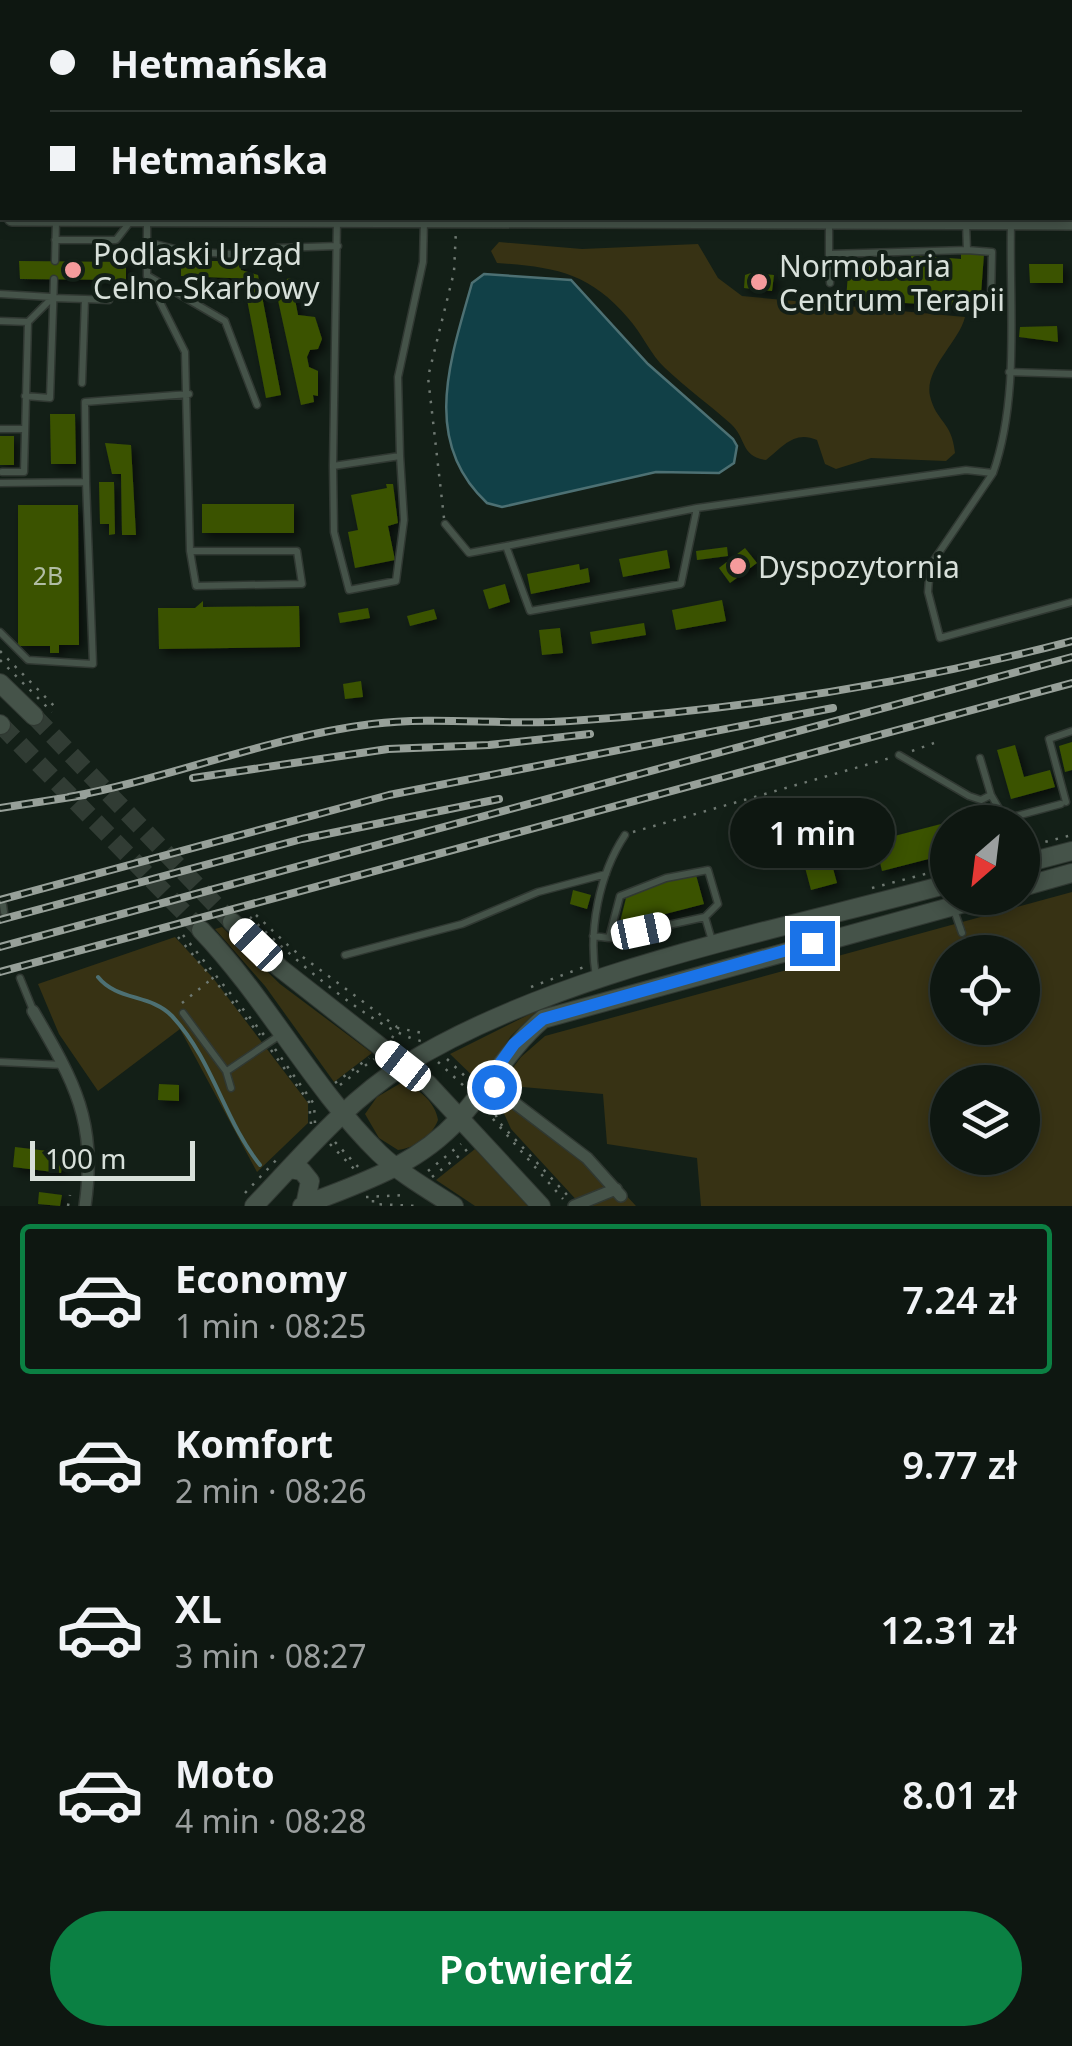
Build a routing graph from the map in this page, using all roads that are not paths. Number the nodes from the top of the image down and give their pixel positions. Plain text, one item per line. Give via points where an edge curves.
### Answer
1 (48, 220) edge
2 (139, 220) junction
3 (338, 220) edge
4 (415, 220) edge
5 (696, 220) edge
6 (970, 220) edge
7 (828, 221) junction
8 (1012, 222) junction
9 (1072, 222) edge
10 (55, 240) junction
11 (147, 242) junction
12 (338, 246) junction
13 (277, 248) dead end
14 (967, 250) junction
15 (244, 254) dead end
16 (830, 254) junction
17 (54, 261) dead end
18 (147, 276) junction
19 (54, 279) dead end
20 (830, 283) dead end
21 (0, 294) edge
22 (52, 298) junction
23 (85, 300) junction
24 (109, 300) dead end
25 (991, 300) dead end
26 (0, 321) edge
27 (28, 322) junction
28 (1009, 372) junction
29 (1072, 374) edge
30 (82, 383) dead end
31 (189, 394) junction
32 (25, 396) junction
33 (257, 405) dead end
34 (0, 429) edge
35 (25, 429) junction
36 (400, 456) junction
37 (334, 466) junction
38 (2, 472) edge
39 (993, 473) junction
40 (86, 482) junction
41 (0, 484) edge
42 (697, 508) junction
43 (446, 524) road end
44 (506, 546) junction
45 (190, 551) junction
46 (1072, 602) edge
47 (0, 632) edge
48 (0, 683) edge
49 (43, 714) tunnel mouth
50 (1072, 731) edge
51 (899, 755) road end
52 (980, 758) dead end
53 (992, 795) junction
54 (625, 835) road end
55 (1072, 850) edge
56 (1040, 859) edge
57 (606, 874) junction
58 (1072, 874) edge
59 (1040, 882) edge
60 (930, 889) edge
61 (930, 912) edge
62 (956, 915) edge
63 (705, 917) junction
64 (241, 920) tunnel mouth
65 (962, 932) dead end
66 (192, 933) tunnel mouth
67 (592, 936) junction
68 (609, 938) junction
69 (714, 948) junction
70 (345, 955) dead end
71 (20, 978) dead end
72 (596, 980) junction
73 (573, 1008) junction
74 (33, 1011) joint
75 (183, 1013) road end
76 (277, 1038) junction
77 (0, 1062) edge
78 (65, 1065) junction
79 (403, 1066) junction
80 (226, 1071) junction
81 (231, 1088) dead end
82 (481, 1090) junction
83 (346, 1113) junction
84 (459, 1119) junction
85 (290, 1168) junction
86 (398, 1168) junction
87 (304, 1205) edge
88 (85, 1206) edge
89 (254, 1206) edge
90 (454, 1206) edge
91 (541, 1206) edge
92 (572, 1206) edge

1 - 2 street
1 - 10 lane
2 - 10 lane via 116,240
2 - 11 lane
3 - 12 lane
4 - 36 lane via 423,262 398,377
5 - 7 street
6 - 7 street
6 - 8 street
6 - 14 lane
7 - 16 lane
8 - 9 street
8 - 28 lane
10 - 17 lane
11 - 15 lane
11 - 18 lane
12 - 13 lane
12 - 37 lane
14 - 16 lane
14 - 25 lane via 992,252
16 - 20 lane
18 - 31 lane via 184,352
18 - 33 lane via 225,321
19 - 22 lane
21 - 22 lane
22 - 23 lane
22 - 27 lane
22 - 32 lane via 50,398
23 - 24 lane
23 - 30 lane
26 - 27 lane
27 - 32 lane
28 - 29 lane
28 - 39 lane
31 - 40 lane via 85,402
31 - 45 lane
32 - 35 lane
34 - 35 lane
35 - 38 lane via 24,472
36 - 37 lane
36 - 37 lane via 404,520 396,582 348,590 334,532
39 - 42 lane via 966,470
39 - 46 lane via 930,566 928,592 940,638
40 - 41 lane
40 - 47 lane via 93,664 28,660
42 - 44 lane
42 - 44 lane via 681,584 530,612
43 - 44 lane via 469,553
45 - 45 lane via 196,586 302,584 296,550
48 - 49 main road
50 - 53 lane via 1049,739 1064,803 1005,819
51 - 53 lane via 969,796
52 - 53 lane
54 - 57 lane
55 - 56 main road
57 - 67 lane
57 - 70 lane via 538,892 462,924
58 - 59 main road
60 - 69 main road
61 - 73 main road
62 - 65 lane
63 - 68 lane
63 - 68 lane via 718,904 708,870 620,896
63 - 69 lane
64 - 79 main road via 280,968
66 - 76 main road via 246,980
67 - 68 lane
67 - 72 lane
69 - 72 main road
71 - 74 lane
72 - 73 main road
72 - 79 main road via 519,1007
73 - 82 main road via 543,1019 514,1044
74 - 78 street
75 - 80 lane
76 - 80 lane
76 - 83 main road via 316,1098
77 - 78 lane
78 - 88 street via 90,1136
79 - 83 main road
79 - 84 main road
80 - 81 lane
82 - 84 main road
82 - 92 street via 587,1158 618,1192
83 - 85 main road
83 - 86 main road
84 - 86 main road
84 - 91 main road
85 - 87 main road via 310,1181
85 - 89 main road
86 - 87 main road
86 - 90 main road

